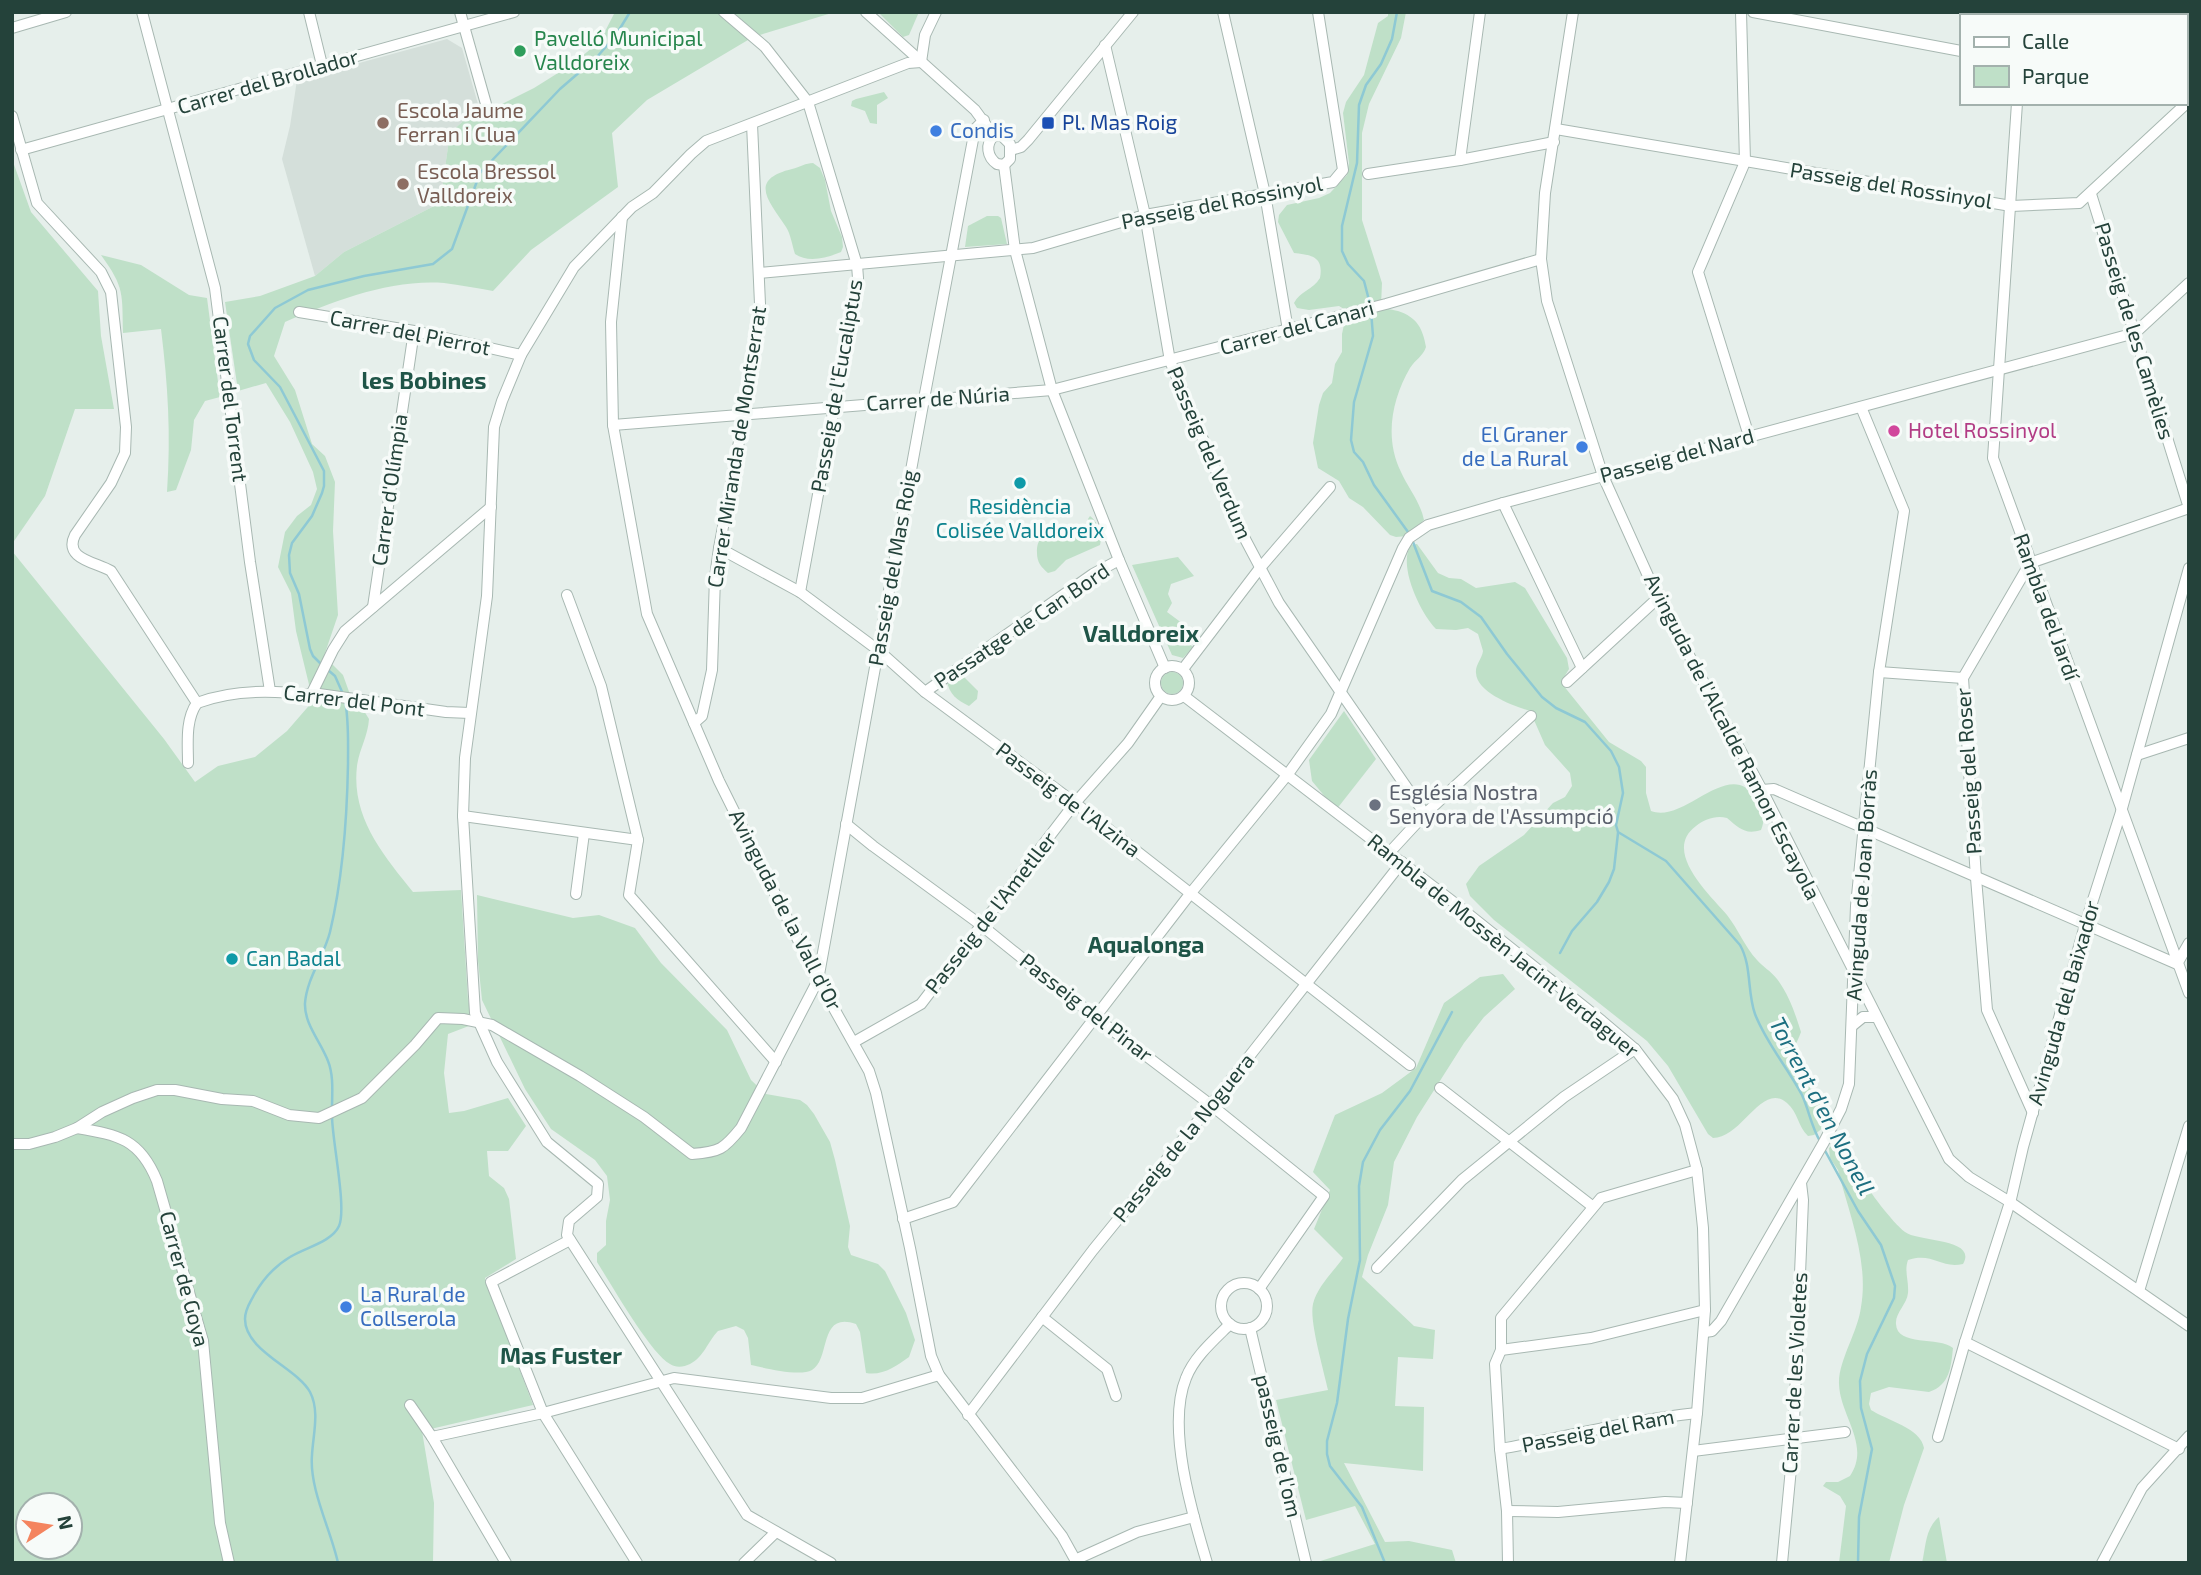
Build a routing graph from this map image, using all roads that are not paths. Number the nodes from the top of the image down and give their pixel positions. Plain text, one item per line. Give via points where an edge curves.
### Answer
1 (66, 12) edge
2 (142, 12) edge
3 (309, 12) edge
4 (460, 12) edge
5 (514, 12) edge
6 (724, 12) edge
7 (866, 12) edge
8 (936, 12) edge
9 (1133, 12) edge
10 (1223, 12) edge
11 (1318, 12) edge
12 (1480, 12) edge
13 (1573, 12) edge
14 (1741, 12) edge
15 (1753, 12) edge
16 (464, 26) junction
17 (12, 28) edge
18 (1105, 45) junction
19 (1960, 51) edge
20 (921, 62) junction
21 (322, 65) junction
22 (808, 102) junction
23 (486, 104) dead end
24 (2017, 105) edge
25 (2186, 105) edge
26 (169, 111) junction
27 (12, 116) edge
28 (984, 120) junction
29 (752, 124) junction
30 (1556, 129) junction
31 (994, 136) junction
32 (1553, 142) junction
33 (21, 150) junction
34 (1011, 150) junction
35 (990, 156) junction
36 (970, 157) junction
37 (1460, 160) junction
38 (1745, 162) junction
39 (1004, 165) junction
40 (1367, 174) dead end
41 (1265, 194) junction
42 (2091, 194) junction
43 (2011, 206) junction
44 (1145, 215) junction
45 (622, 217) junction
46 (1015, 250) junction
47 (952, 255) junction
48 (1541, 259) junction
49 (857, 265) junction
50 (760, 273) junction
51 (2189, 283) edge
52 (299, 313) dead end
53 (1288, 330) junction
54 (414, 331) junction
55 (2135, 333) junction
56 (521, 355) junction
57 (1170, 361) junction
58 (1998, 370) junction
59 (1052, 390) junction
60 (924, 399) junction
61 (834, 407) junction
62 (1861, 407) junction
63 (744, 415) junction
64 (613, 425) junction
65 (1749, 436) junction
66 (1604, 476) junction
67 (1330, 487) dead end
68 (1503, 503) junction
69 (491, 507) junction
70 (2189, 508) edge
71 (719, 548) junction
72 (1119, 560) junction
73 (2030, 563) junction
74 (1260, 568) junction
75 (2189, 568) edge
76 (800, 592) junction
77 (567, 595) dead end
78 (1658, 598) junction
79 (373, 607) junction
80 (878, 650) junction
81 (1165, 668) junction
82 (1582, 668) junction
83 (1183, 669) junction
84 (1879, 672) junction
85 (1962, 678) junction
86 (1567, 682) dead end
87 (270, 691) junction
88 (925, 692) junction
89 (1342, 692) junction
90 (312, 693) junction
91 (1161, 696) junction
92 (1184, 696) junction
93 (197, 703) junction
94 (470, 713) junction
95 (1531, 716) dead end
96 (694, 723) junction
97 (2189, 738) edge
98 (2137, 755) junction
99 (188, 763) dead end
100 (1288, 774) junction
101 (1762, 790) junction
102 (1075, 803) junction
103 (2122, 812) junction
104 (1425, 814) junction
105 (463, 816) junction
106 (846, 824) junction
107 (1865, 830) junction
108 (584, 833) junction
109 (638, 840) junction
110 (1389, 853) junction
111 (1402, 862) junction
112 (1976, 878) junction
113 (576, 894) dead end
114 (1190, 894) junction
115 (981, 925) junction
116 (2085, 925) junction
117 (1855, 943) junction
118 (2189, 943) edge
119 (1838, 944) junction
120 (2177, 964) junction
121 (1854, 975) junction
122 (818, 980) junction
123 (1306, 985) junction
124 (2189, 993) edge
125 (1095, 1017) junction
126 (1875, 1017) junction
127 (479, 1022) junction
128 (1852, 1026) junction
129 (853, 1042) junction
130 (1635, 1049) junction
131 (776, 1062) junction
132 (1410, 1065) dead end
133 (1440, 1088) dead end
134 (1211, 1105) junction
135 (2033, 1113) junction
136 (2189, 1126) edge
137 (77, 1128) junction
138 (1510, 1142) junction
139 (12, 1144) edge
140 (1697, 1170) junction
141 (1801, 1183) junction
142 (2010, 1202) junction
143 (1592, 1206) junction
144 (903, 1219) junction
145 (570, 1240) junction
146 (1377, 1268) dead end
147 (1259, 1289) junction
148 (2139, 1291) junction
149 (1705, 1310) junction
150 (1042, 1317) junction
151 (1230, 1324) junction
152 (2189, 1326) edge
153 (1250, 1328) junction
154 (1705, 1332) junction
155 (1965, 1342) junction
156 (1501, 1350) junction
157 (939, 1375) junction
158 (661, 1382) junction
159 (1116, 1396) dead end
160 (410, 1405) dead end
161 (543, 1413) junction
162 (1697, 1413) junction
163 (968, 1415) junction
164 (1845, 1432) dead end
165 (2189, 1436) edge
166 (432, 1437) junction
167 (1794, 1437) junction
168 (1938, 1437) dead end
169 (1500, 1449) junction
170 (2179, 1449) junction
171 (1693, 1451) junction
172 (1687, 1503) junction
173 (1507, 1511) junction
174 (1194, 1517) junction
175 (776, 1532) junction
176 (1077, 1561) edge
177 (229, 1563) edge
178 (506, 1563) edge
179 (637, 1563) edge
180 (744, 1563) edge
181 (831, 1563) edge
182 (1207, 1563) edge
183 (1306, 1563) edge
184 (1508, 1563) edge
185 (1680, 1563) edge
186 (1782, 1563) edge
187 (2102, 1563) edge

1 - 17 street
2 - 26 street, Carrer del Torrent
3 - 21 street
4 - 16 street
5 - 16 street, Carrer del Brollador
6 - 22 street via 765,47
7 - 20 street
8 - 20 street via 925,35
9 - 18 street
10 - 41 street
11 - 41 street, Passeig del Rossinyol via 1343,170 1332,183
12 - 37 street
13 - 30 street, Avinguda de l'Alcalde Ramon Escayola
14 - 38 street
15 - 19 street
16 - 21 street, Carrer del Brollador
16 - 23 street
18 - 34 street via 1028,140
18 - 44 street, Passeig del Verdum
20 - 22 street
20 - 28 street
21 - 26 street, Carrer del Brollador
22 - 29 street
22 - 49 street, Passeig de l'Eucaliptus
24 - 43 street, Rambla del Jardí
25 - 42 street, Passeig del Rossinyol
26 - 33 street, Carrer del Brollador
26 - 87 street, Carrer del Torrent via 215,288
27 - 33 street
28 - 31 street
28 - 36 street, Passeig del Mas Roig via 975,129
29 - 45 street via 706,141
29 - 50 street, Carrer Miranda de Montserrat
30 - 32 street, Avinguda de l'Alcalde Ramon Escayola
30 - 38 street, Passeig del Rossinyol
31 - 34 street via 1004,137
31 - 35 street via 989,142
32 - 37 street
32 - 48 street, Avinguda de l'Alcalde Ramon Escayola
33 - 93 street via 37,203 101,272 111,292 125,453 111,483 75,535 72,549 82,559 111,571
34 - 39 street
35 - 36 street
35 - 39 street
36 - 47 street, Passeig del Mas Roig
37 - 40 street
38 - 43 street, Passeig del Rossinyol
38 - 65 street via 1698,272
39 - 46 street
41 - 44 street, Passeig del Rossinyol
41 - 53 street
42 - 43 street, Passeig del Rossinyol via 2079,203
42 - 55 street, Passeig de les Camèlies
43 - 58 street, Rambla del Jardí
44 - 46 street, Passeig del Rossinyol
44 - 57 street, Passeig del Verdum
45 - 56 street via 574,267
45 - 64 street, Avinguda de la Vall d'Or via 611,322
46 - 47 street, Passeig del Rossinyol
46 - 59 street
47 - 49 street, Passeig del Rossinyol
47 - 60 street, Passeig del Mas Roig
48 - 53 street, Carrer del Canari
48 - 66 street, Avinguda de l'Alcalde Ramon Escayola via 1547,301
49 - 50 street, Passeig del Rossinyol
49 - 61 street, Passeig de l'Eucaliptus
50 - 63 street, Carrer Miranda de Montserrat
51 - 55 street, Passeig del Nard
52 - 54 street, Carrer del Pierrot
53 - 57 street, Carrer del Canari
54 - 56 street, Carrer del Pierrot
54 - 79 street, Carrer d'Olímpia
55 - 58 street, Passeig del Nard
55 - 70 street, Passeig de les Camèlies
56 - 69 street via 494,427
57 - 59 street, Carrer del Canari
57 - 74 street, Passeig del Verdum
58 - 62 street, Passeig del Nard
58 - 73 street, Rambla del Jardí via 1993,458
59 - 60 street, Carrer de Núria
59 - 72 street
60 - 61 street, Carrer de Núria
60 - 80 street, Passeig del Mas Roig
61 - 63 street, Carrer de Núria
61 - 76 street, Passeig de l'Eucaliptus
62 - 65 street, Passeig del Nard
62 - 84 street, Avinguda de Joan Borràs via 1905,511
63 - 64 street, Carrer de Núria
63 - 71 street, Carrer Miranda de Montserrat
64 - 96 street, Avinguda de la Vall d'Or via 648,614
65 - 66 street, Passeig del Nard
66 - 68 street, Passeig del Nard
66 - 78 street, Avinguda de l'Alcalde Ramon Escayola
67 - 74 street
68 - 82 street
68 - 89 street, Passeig del Nard via 1428,525 1409,538
69 - 79 street
69 - 94 street via 487,596
70 - 73 street
71 - 76 street, Passeig de l'Alzina
71 - 96 street, Carrer Miranda de Montserrat via 712,670 702,716
72 - 81 street
72 - 88 street, Passatge de Can Bord
73 - 85 street, Passeig del Roser
73 - 103 street, Rambla del Jardí
74 - 83 street
74 - 89 street, Passeig del Verdum
75 - 98 street, Avinguda del Baixador
76 - 80 street, Passeig de l'Alzina
77 - 109 street via 601,686
78 - 82 street
78 - 101 street, Avinguda de l'Alcalde Ramon Escayola
79 - 90 street via 345,631
80 - 88 street, Passeig de l'Alzina
80 - 106 street, Passeig del Mas Roig
81 - 83 street
81 - 91 street via 1156,680
82 - 86 street
83 - 92 street via 1189,682
84 - 85 street
84 - 107 street, Avinguda de Joan Borràs
85 - 112 street, Passeig del Roser
87 - 90 street, Carrer del Pont
87 - 93 street, Carrer del Pont
88 - 102 street, Passeig de l'Alzina
89 - 100 street, Passeig del Nard
89 - 104 street, Passeig del Verdum
90 - 94 street, Carrer del Pont
91 - 92 street via 1170,700
91 - 102 street, Passeig de l'Ametller via 1128,743
92 - 100 street, Rambla de Mossèn Jacint Verdaguer
93 - 99 street via 189,727
94 - 105 street
95 - 104 street
96 - 122 street, Avinguda de la Vall d'Or
97 - 98 street
98 - 103 street, Avinguda del Baixador
100 - 110 street, Rambla de Mossèn Jacint Verdaguer
100 - 114 street, Passeig del Nard
101 - 107 street via 1773,789
101 - 119 street, Avinguda de l'Alcalde Ramon Escayola
102 - 114 street, Passeig de l'Alzina
102 - 115 street, Passeig de l'Ametller
103 - 116 street, Avinguda del Baixador
103 - 120 street, Rambla del Jardí
104 - 110 street
105 - 108 street
105 - 127 street
106 - 115 street, Passeig del Pinar
106 - 122 street, Passeig del Mas Roig
107 - 112 street
107 - 117 street, Avinguda de Joan Borràs
108 - 109 street
108 - 113 street
109 - 131 street via 629,895
110 - 111 street, Rambla de Mossèn Jacint Verdaguer
111 - 123 street, Passeig de la Noguera
111 - 130 street, Rambla de Mossèn Jacint Verdaguer
112 - 116 street
112 - 135 street, Passeig del Roser via 1987,1010
114 - 123 street, Passeig de l'Alzina
114 - 125 street, Passeig del Nard
115 - 125 street, Passeig del Pinar
115 - 129 street, Passeig de l'Ametller via 921,1004
116 - 120 street
116 - 135 street, Avinguda del Baixador
117 - 119 street
117 - 121 street, Avinguda de Joan Borràs
118 - 120 street
119 - 121 street, Avinguda de l'Alcalde Ramon Escayola
120 - 124 street, Rambla del Jardí
121 - 126 street, Avinguda de l'Alcalde Ramon Escayola
121 - 128 street, Avinguda de Joan Borràs
122 - 129 street, Avinguda de la Vall d'Or
122 - 131 street, Passeig del Mas Roig
123 - 132 street, Passeig de l'Alzina
123 - 134 street, Passeig de la Noguera
125 - 134 street, Passeig del Pinar
125 - 144 street, Passeig del Nard via 953,1202
126 - 128 street via 1863,1017
126 - 142 street, Avinguda de l'Alcalde Ramon Escayola via 1949,1159
127 - 131 street, Passeig del Mas Roig via 580,1076 692,1154 725,1147 741,1128
127 - 137 street, Passeig del Mas Roig via 438,1018 362,1098 319,1118 289,1115 253,1101 156,1090
127 - 145 street via 497,1062 547,1142 598,1184 597,1197 569,1221
128 - 141 street, Avinguda de Joan Borràs via 1849,1084 1841,1109
129 - 144 street, Avinguda de la Vall d'Or via 876,1093
130 - 138 street via 1564,1097
130 - 140 street, Rambla de Mossèn Jacint Verdaguer via 1673,1099
133 - 138 street
134 - 147 street, Passeig del Pinar via 1324,1196
134 - 150 street, Passeig de la Noguera
135 - 142 street, Avinguda del Baixador
136 - 148 street
137 - 139 street via 29,1144
137 - 177 street, Carrer de Goya via 131,1143 149,1162 157,1181 203,1341 220,1524
138 - 143 street
138 - 146 street via 1462,1180
140 - 143 street via 1611,1194
140 - 149 street, Rambla de Mossèn Jacint Verdaguer
141 - 154 street, Avinguda de Joan Borràs via 1721,1321
141 - 167 street, Carrer de les Violetes
142 - 148 street, Avinguda de l'Alcalde Ramon Escayola
142 - 155 street, Avinguda del Baixador
143 - 156 street via 1501,1318
144 - 157 street, Avinguda de la Vall d'Or via 931,1356
145 - 158 street
145 - 161 street via 491,1282
147 - 151 street via 1246,1283 1226,1292 1222,1310
147 - 153 street via 1267,1303 1266,1313
148 - 152 street, Avinguda de l'Alcalde Ramon Escayola
149 - 154 street, Rambla de Mossèn Jacint Verdaguer
149 - 156 street via 1591,1338
150 - 159 street via 1107,1369
150 - 163 street, Passeig de la Noguera
151 - 153 street
151 - 174 street via 1186,1377 1179,1404 1178,1426
153 - 183 street, passeig de l'om
154 - 162 street, Rambla de Mossèn Jacint Verdaguer
155 - 168 street, Avinguda del Baixador
155 - 170 street
156 - 169 street via 1495,1364
157 - 158 street via 862,1398 674,1378
157 - 163 street, Avinguda de la Vall d'Or
158 - 161 street
158 - 175 street via 747,1515
160 - 166 street
161 - 166 street
161 - 179 street
162 - 169 street, Passeig del Ram via 1593,1428
162 - 171 street, Rambla de Mossèn Jacint Verdaguer
163 - 176 street, Avinguda de la Vall d'Or
164 - 167 street
165 - 170 street
166 - 178 street
167 - 171 street
167 - 186 street, Carrer de les Violetes
169 - 173 street
170 - 187 street via 2142,1488
171 - 172 street, Rambla de Mossèn Jacint Verdaguer
172 - 173 street
172 - 185 street, Rambla de Mossèn Jacint Verdaguer
173 - 184 street
174 - 176 street via 1137,1532
174 - 182 street
175 - 180 street
175 - 181 street

